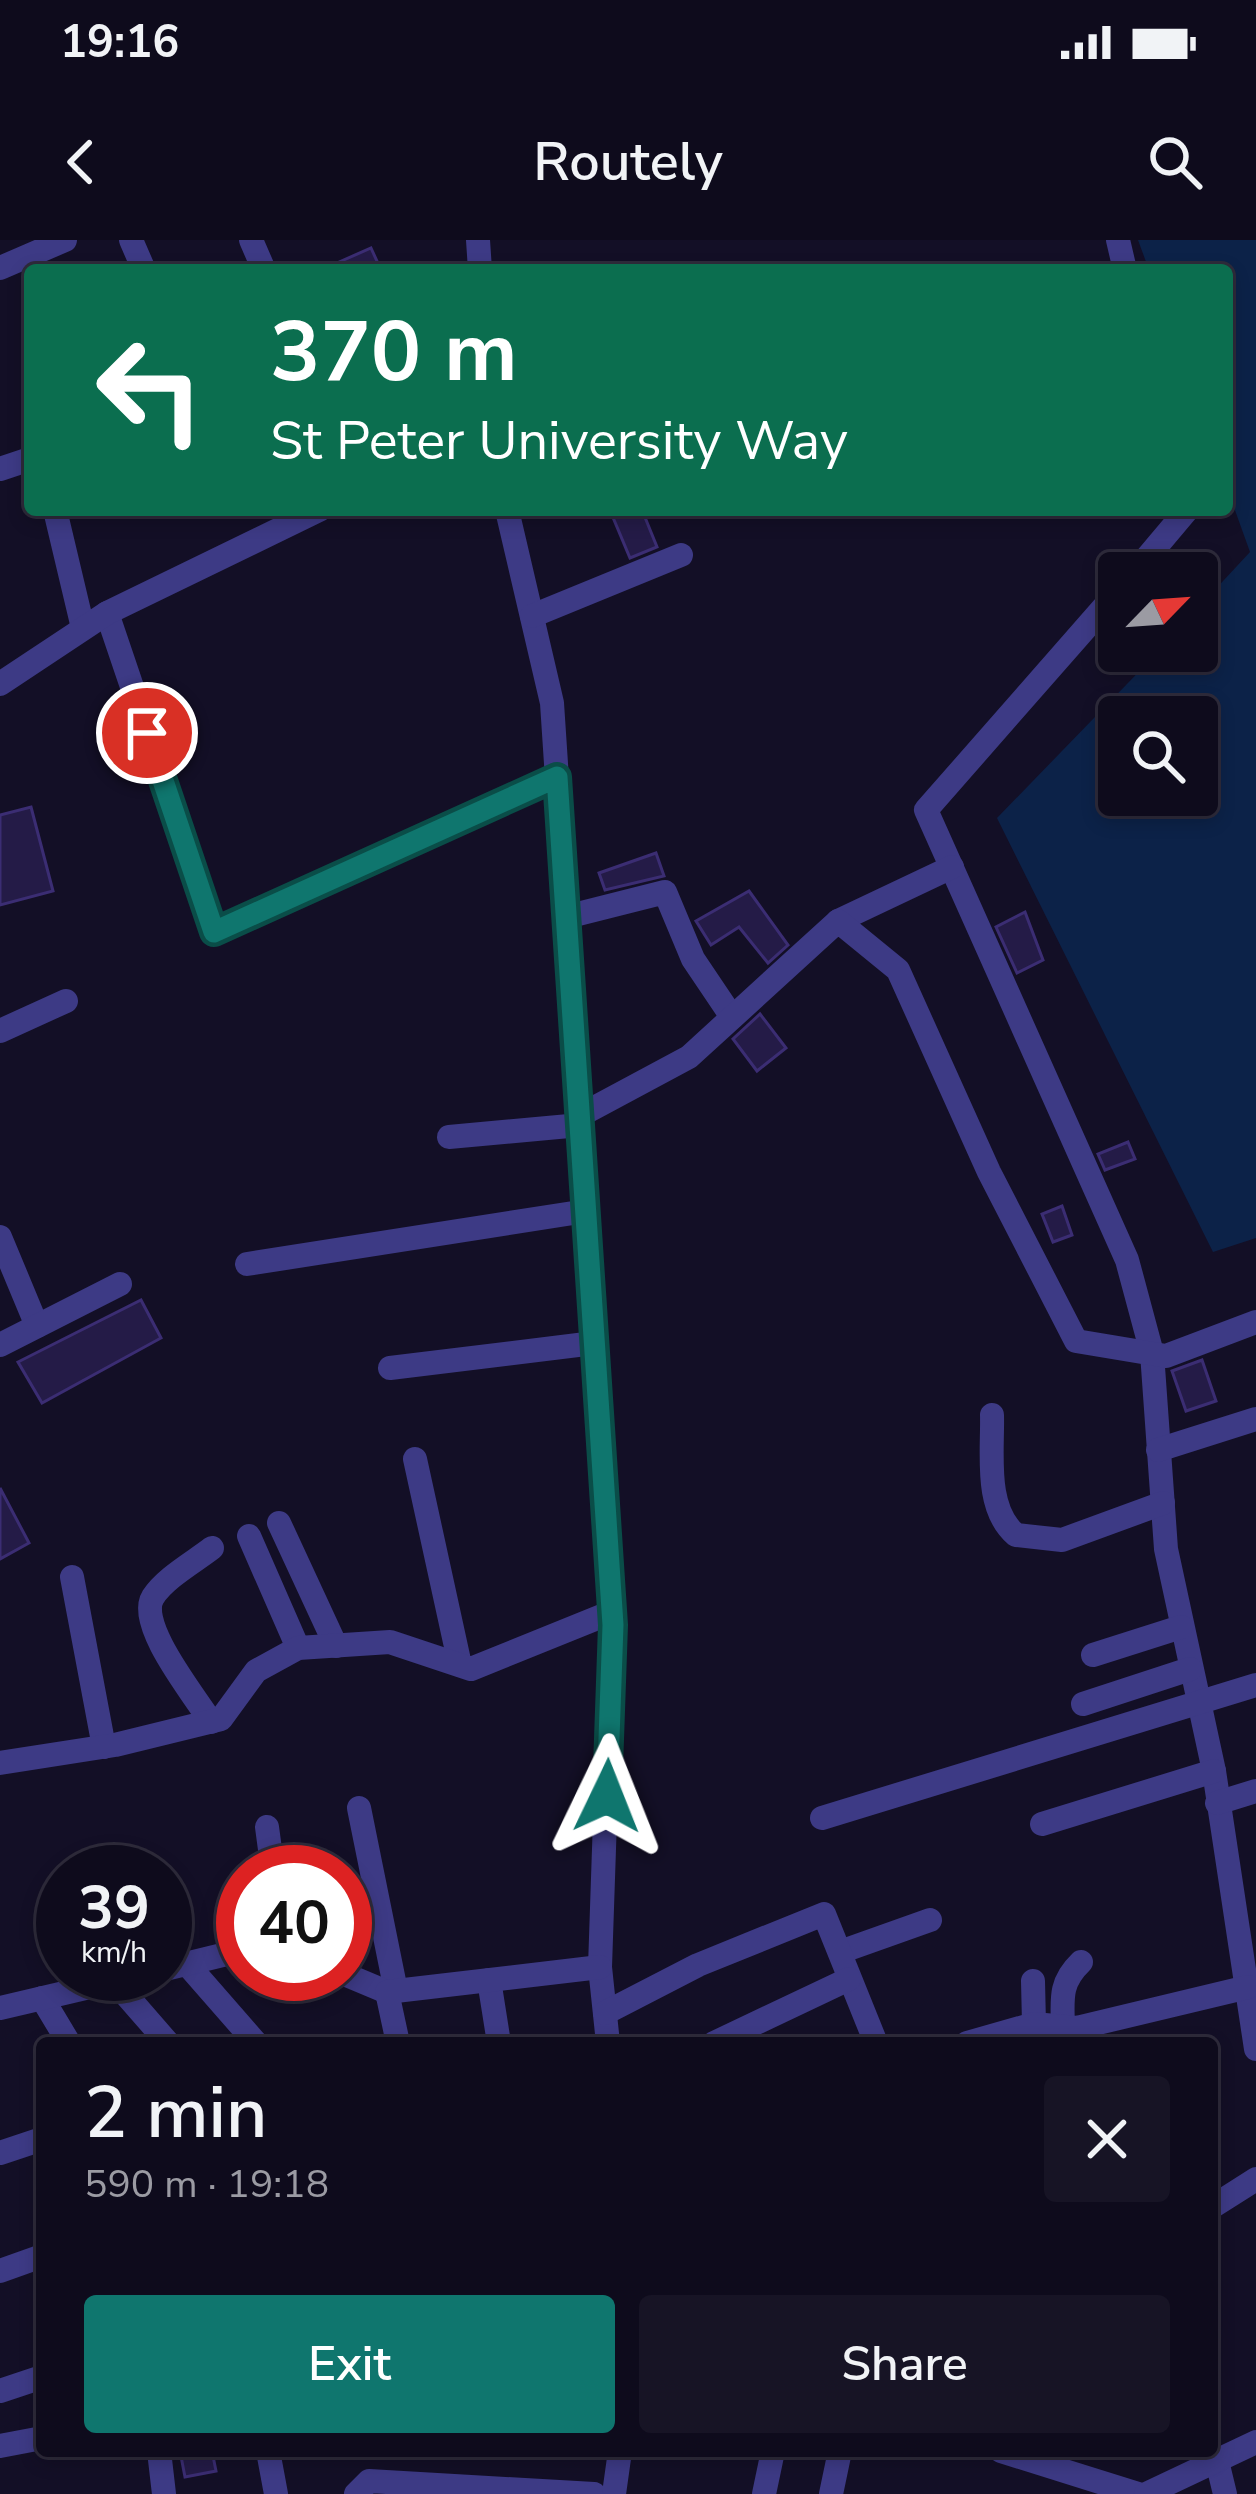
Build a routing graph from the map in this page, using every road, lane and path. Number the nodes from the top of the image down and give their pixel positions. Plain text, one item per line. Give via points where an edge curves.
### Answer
1 (65, 240) edge
2 (0, 268) edge
3 (56, 516) edge
4 (307, 516) edge
5 (508, 516) edge
6 (1182, 516) edge
7 (1152, 552) edge
8 (681, 555) dead end
9 (107, 613) junction
10 (1098, 614) edge
11 (532, 616) junction
12 (83, 628) junction
13 (0, 684) edge
14 (557, 777) junction
15 (952, 867) junction
16 (566, 917) junction
17 (838, 921) junction
18 (66, 1001) dead end
19 (732, 1017) junction
20 (0, 1031) edge
21 (580, 1120) junction
22 (448, 1137) dead end
23 (586, 1210) junction
24 (0, 1237) edge
25 (247, 1264) dead end
26 (120, 1284) dead end
27 (1256, 1322) edge
28 (37, 1326) junction
29 (594, 1343) junction
30 (0, 1345) edge
31 (1151, 1353) junction
32 (390, 1368) dead end
33 (992, 1415) dead end
34 (1256, 1419) edge
35 (1158, 1450) junction
36 (415, 1459) dead end
37 (1163, 1503) junction
38 (279, 1523) dead end
39 (249, 1535) dead end
40 (212, 1548) dead end
41 (72, 1577) dead end
42 (612, 1612) junction
43 (1181, 1627) junction
44 (336, 1646) junction
45 (298, 1648) junction
46 (1094, 1655) dead end
47 (460, 1665) junction
48 (1190, 1669) junction
49 (1256, 1685) edge
50 (1196, 1703) junction
51 (1083, 1704) dead end
52 (211, 1722) junction
53 (104, 1747) junction
54 (0, 1763) edge
55 (1214, 1772) junction
56 (1256, 1791) edge
57 (1217, 1803) junction
58 (359, 1808) dead end
59 (822, 1818) dead end
60 (1042, 1824) dead end
61 (267, 1827) dead end
62 (269, 1845) edge
63 (930, 1920) dead end
64 (840, 1952) junction
65 (1081, 1962) dead end
66 (600, 1967) junction
67 (849, 1978) junction
68 (489, 1980) junction
69 (1033, 1981) dead end
70 (192, 1982) edge
71 (372, 1984) edge
72 (1248, 1987) junction
73 (392, 1992) junction
74 (36, 1999) edge
75 (44, 2001) edge
76 (131, 2001) edge
77 (0, 2008) edge
78 (605, 2013) junction
79 (1034, 2024) junction
80 (1064, 2026) junction
81 (65, 2037) edge
82 (163, 2037) edge
83 (250, 2037) edge
84 (397, 2037) edge
85 (499, 2037) edge
86 (607, 2037) edge
87 (726, 2037) edge
88 (874, 2037) edge
89 (988, 2037) edge
90 (1256, 2049) edge
91 (36, 2141) edge
92 (0, 2152) edge
93 (1256, 2179) edge
94 (1218, 2203) edge
95 (36, 2258) edge
96 (0, 2271) edge
97 (36, 2379) edge
98 (0, 2391) edge
99 (36, 2439) edge
100 (1256, 2443) edge
101 (0, 2446) edge
102 (160, 2457) edge
103 (269, 2457) edge
104 (619, 2457) edge
105 (771, 2457) edge
106 (840, 2457) edge
107 (1021, 2457) edge
108 (1217, 2461) junction
109 (395, 2488) edge
110 (164, 2494) edge
111 (276, 2494) edge
112 (356, 2494) edge
113 (594, 2494) edge
114 (614, 2494) edge
115 (764, 2494) edge
116 (831, 2494) edge
117 (1142, 2494) edge
118 (1225, 2494) edge

1 - 2 street
3 - 12 street
4 - 9 street
5 - 11 street
6 - 7 street
8 - 11 street
9 - 12 street
9 - 14 street via 214,932
10 - 15 street via 926,810
11 - 14 street via 552,704
12 - 13 street
14 - 16 street
15 - 17 street
15 - 31 street via 1126,1260
16 - 19 street via 665,892 693,959
16 - 21 street
17 - 19 street
17 - 31 street via 898,970 988,1172 1076,1340
18 - 20 street
19 - 21 street via 689,1057
21 - 22 street
21 - 23 street
23 - 25 street
23 - 29 street
24 - 28 street
26 - 28 street
27 - 31 street via 1166,1356
28 - 30 street
29 - 32 street
29 - 42 street
31 - 35 street
33 - 37 street via 994,1492 1016,1534 1062,1540
34 - 35 street
35 - 37 street
36 - 47 street
37 - 43 street
38 - 44 street
39 - 45 street
40 - 52 street via 154,1594 148,1608 153,1631
41 - 53 street
42 - 47 street via 471,1669
42 - 66 street
43 - 46 street
43 - 48 street
44 - 45 street
44 - 47 street via 390,1642
45 - 52 street via 256,1670
48 - 50 street
48 - 51 street
49 - 50 street
50 - 55 street
50 - 59 street
52 - 53 street
53 - 54 street
55 - 57 street
55 - 60 street
56 - 57 street
57 - 72 street
58 - 73 street
61 - 62 street
63 - 64 street
64 - 67 street
64 - 78 street via 824,1914
65 - 80 street via 1061,1994
66 - 68 street
66 - 78 street
67 - 87 street
67 - 88 street
68 - 73 street
68 - 85 street
69 - 79 street
70 - 83 street
71 - 73 street
72 - 80 street
72 - 90 street
73 - 84 street
74 - 77 street
75 - 81 street
76 - 82 street
78 - 86 street
79 - 80 street
79 - 89 street
91 - 92 street
93 - 94 street
95 - 96 street
97 - 98 street
99 - 101 street
100 - 108 street
102 - 110 street
103 - 111 street
104 - 114 street
105 - 115 street
106 - 116 street
107 - 117 street
108 - 117 street
108 - 118 street
109 - 112 street via 369,2481
109 - 113 street

